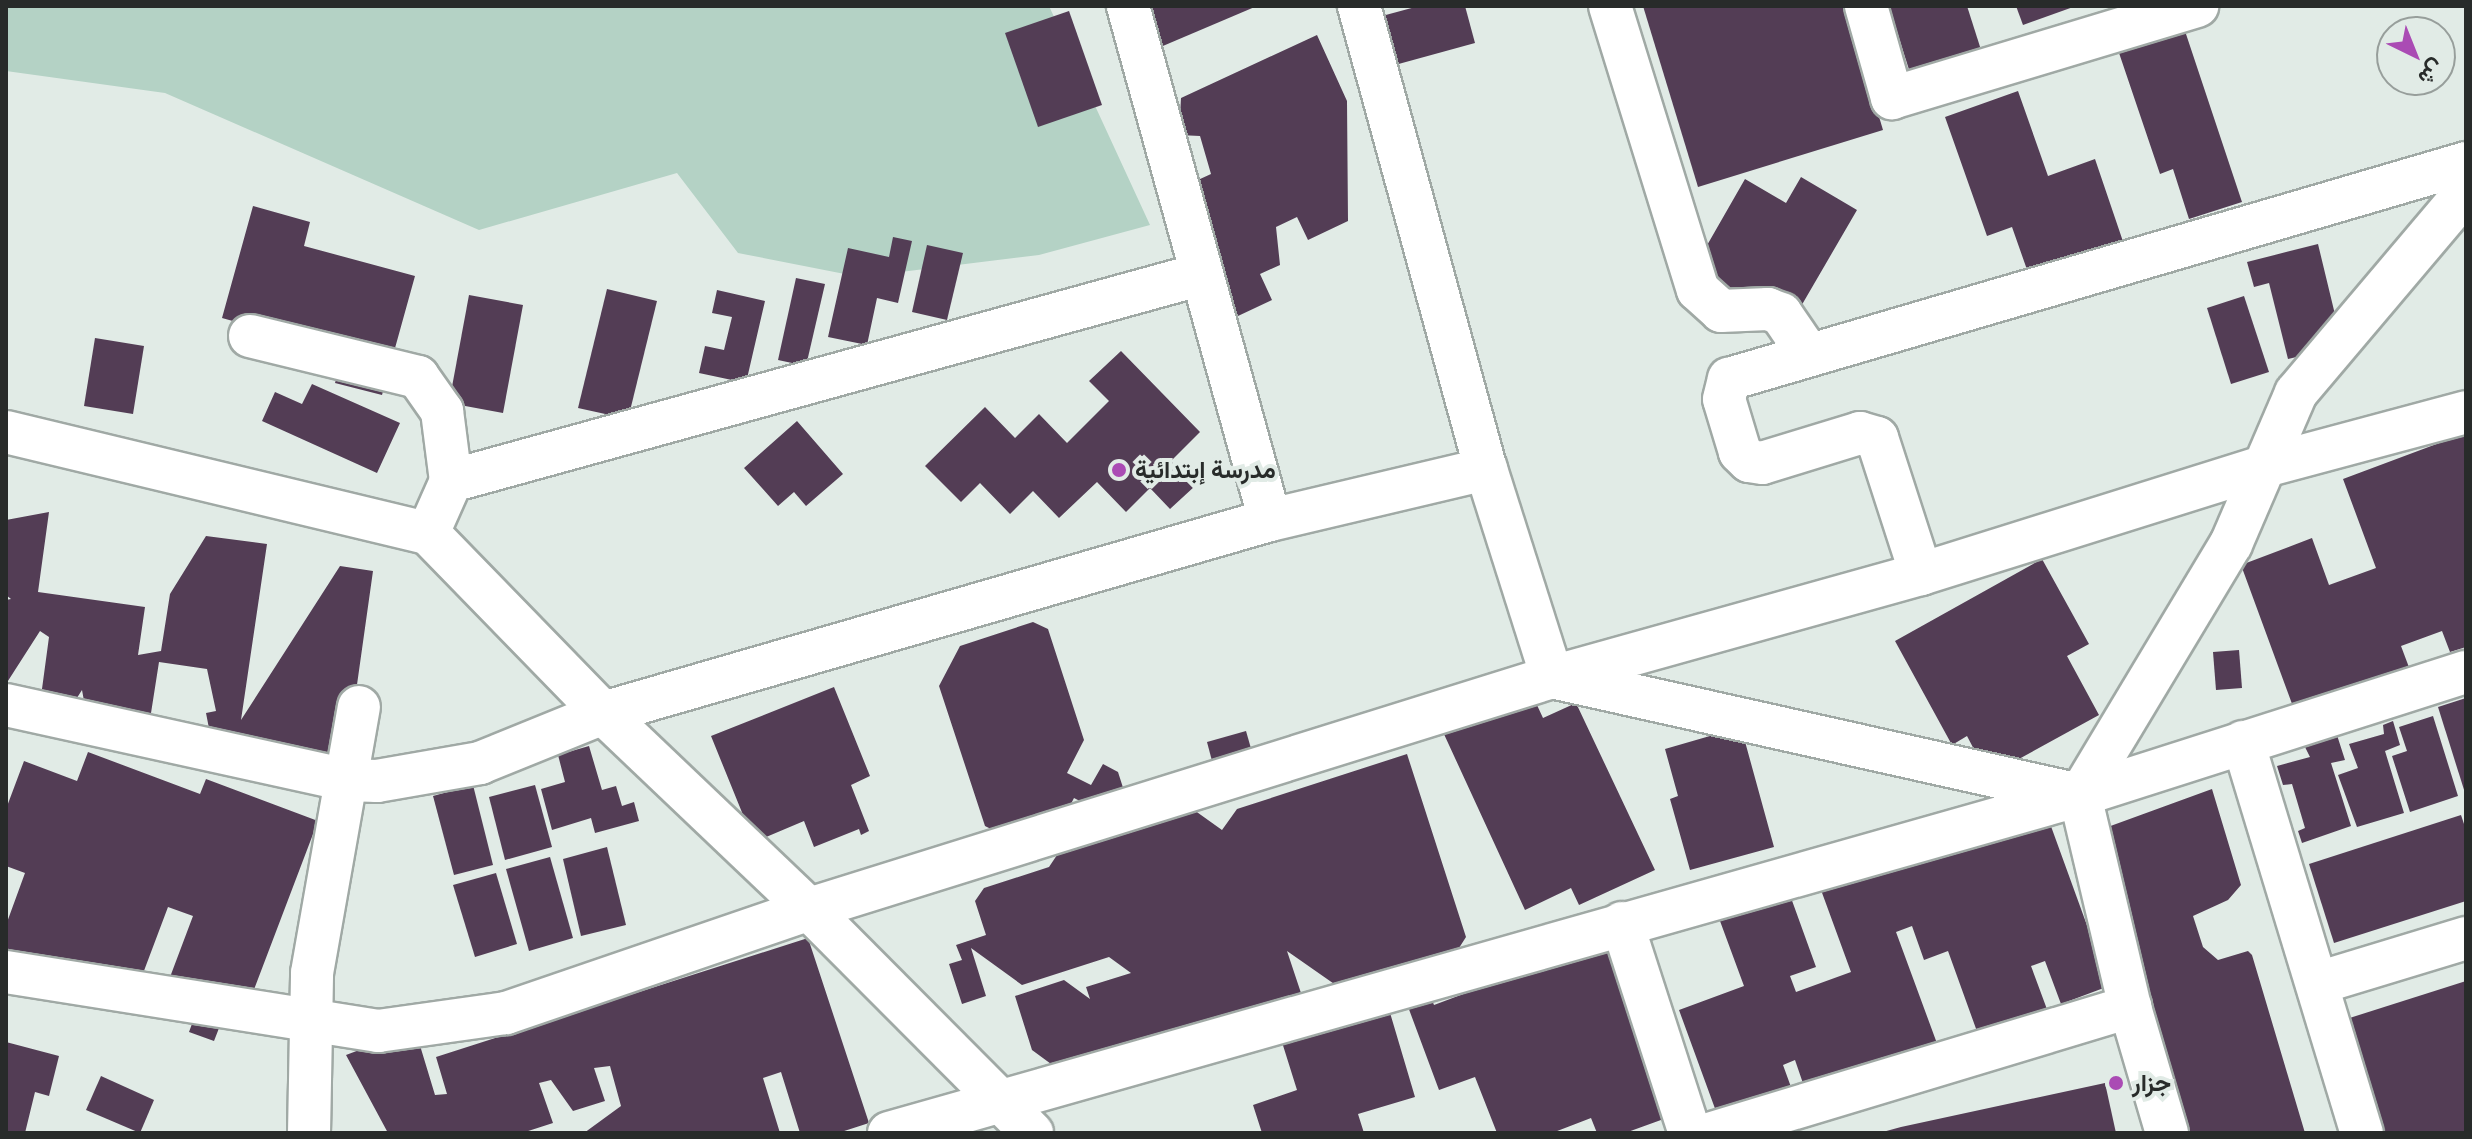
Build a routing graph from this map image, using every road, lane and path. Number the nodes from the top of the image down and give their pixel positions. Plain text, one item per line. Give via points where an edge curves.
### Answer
1 (1128, 6) edge
2 (1359, 6) edge
3 (1610, 6) edge
4 (1866, 6) edge
5 (2197, 6) edge
6 (2466, 163) edge
7 (2466, 192) edge
8 (1202, 274) junction
9 (250, 336) dead end
10 (1807, 352) junction
11 (2466, 412) edge
12 (6, 432) edge
13 (2265, 466) junction
14 (1486, 469) junction
15 (451, 481) junction
16 (1270, 520) junction
17 (428, 533) junction
18 (1921, 574) junction
19 (2466, 672) edge
20 (1552, 677) junction
21 (6, 705) edge
22 (359, 707) dead end
23 (603, 713) junction
24 (2243, 742) junction
25 (346, 780) junction
26 (2080, 795) junction
27 (809, 909) junction
28 (1622, 923) junction
29 (2466, 938) edge
30 (6, 972) edge
31 (2318, 983) junction
32 (2130, 1007) junction
33 (309, 1021) junction
34 (999, 1098) junction
35 (309, 1133) edge
36 (889, 1133) edge
37 (1032, 1133) edge
38 (1690, 1133) edge
39 (1712, 1133) edge
40 (2167, 1133) edge
41 (2362, 1133) edge

1 - 8 street
2 - 14 street
3 - 10 street via 1698,290 1721,311 1768,309 1781,314
4 - 5 street via 1892,98
6 - 10 street
7 - 13 street via 2296,393
8 - 15 street
8 - 16 street
9 - 15 street via 418,377 442,411
10 - 18 street via 1729,379 1724,399 1740,452 1749,461 1762,463 1860,433 1873,435
11 - 13 street
12 - 17 street
13 - 18 street
13 - 26 street via 2231,544
14 - 16 street
14 - 20 street
15 - 17 street
16 - 23 street
17 - 23 street
18 - 20 street
19 - 24 street
20 - 26 street
20 - 27 street
21 - 25 street
22 - 25 street
23 - 25 street via 480,763 377,781
23 - 27 street
24 - 26 street
24 - 31 street
25 - 33 street via 312,973
26 - 28 street
26 - 32 street
27 - 33 street via 506,1013 378,1031
27 - 34 street
28 - 34 street
28 - 38 street
29 - 31 street
30 - 33 street
31 - 41 street
32 - 39 street
32 - 40 street
33 - 35 street
34 - 36 street
34 - 37 street

